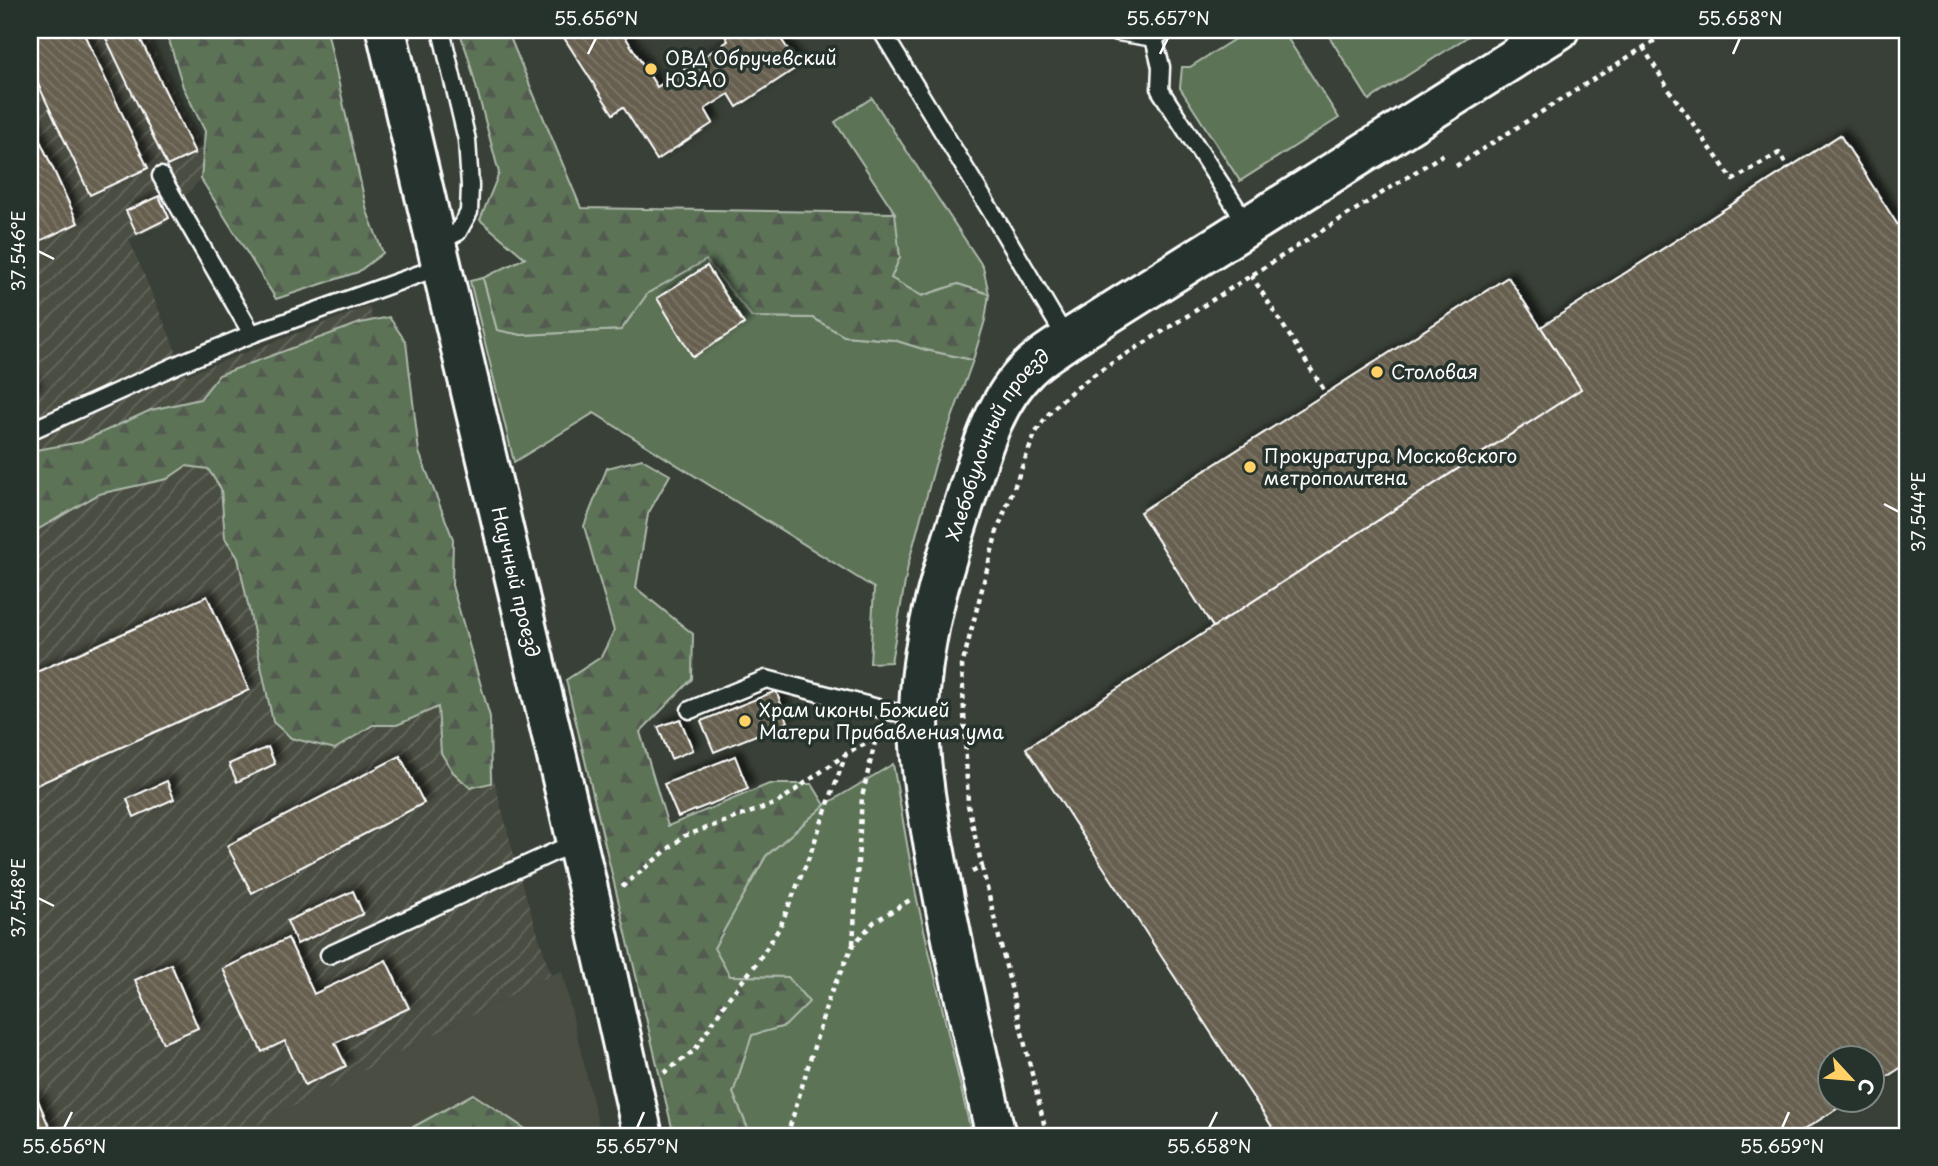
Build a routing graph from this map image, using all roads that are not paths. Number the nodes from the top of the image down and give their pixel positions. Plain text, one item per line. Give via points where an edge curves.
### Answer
1 (386, 30) edge
2 (441, 30) edge
3 (881, 30) edge
4 (1117, 30) edge
5 (1559, 30) edge
6 (1161, 34) edge
7 (1518, 41) edge
8 (161, 176) dead end
9 (1248, 226) junction
10 (439, 255) junction
11 (252, 334) junction
12 (1067, 340) junction
13 (30, 431) edge
14 (690, 710) dead end
15 (906, 713) junction
16 (576, 842) junction
17 (329, 955) dead end
18 (637, 1122) edge
19 (996, 1136) edge

1 - 10 street, Научный проезд
2 - 10 lane via 467,140 470,186 469,212
3 - 12 lane
4 - 6 lane
5 - 7 street, Хлебобулочный проезд
6 - 9 lane via 1160,90
7 - 9 street, Хлебобулочный проезд
8 - 11 lane
9 - 12 street, Хлебобулочный проезд
10 - 11 lane
10 - 16 street, Научный проезд
11 - 13 lane
12 - 15 street, Хлебобулочный проезд via 1029,367 1008,392 991,425 948,554
14 - 15 lane via 766,678
15 - 19 street, Хлебобулочный проезд via 920,763 960,985
16 - 17 lane
16 - 18 street, Научный проезд

